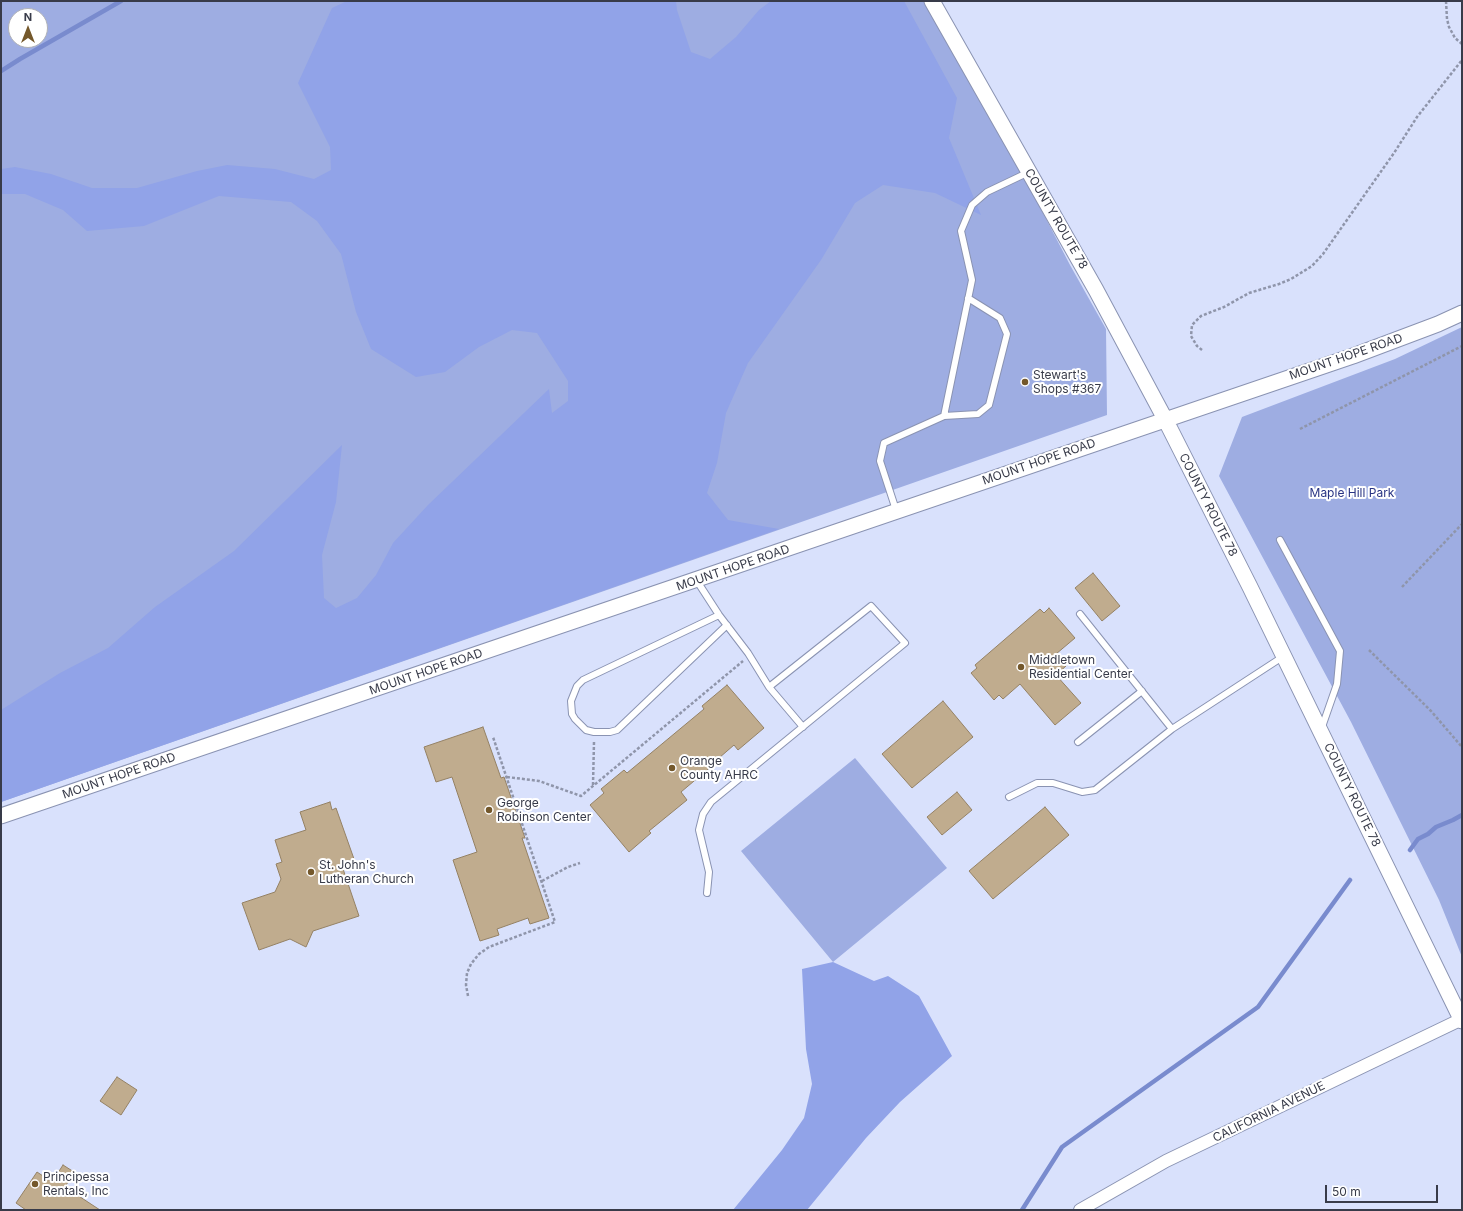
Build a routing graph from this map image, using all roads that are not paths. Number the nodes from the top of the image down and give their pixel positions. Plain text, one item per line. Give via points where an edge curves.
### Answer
1 (932, 1) edge
2 (1029, 172) junction
3 (968, 298) junction
4 (1462, 313) edge
5 (944, 416) junction
6 (1165, 419) junction
7 (897, 512) junction
8 (1280, 540) dead end
9 (696, 580) junction
10 (1080, 614) dead end
11 (719, 615) junction
12 (727, 625) junction
13 (1284, 656) junction
14 (769, 687) junction
15 (1142, 690) junction
16 (803, 726) junction
17 (1172, 729) junction
18 (1320, 731) junction
19 (1078, 742) dead end
20 (1009, 797) dead end
21 (1, 816) edge
22 (707, 893) dead end
23 (1462, 1020) edge
24 (1080, 1210) edge

1 - 2 street, COUNTY ROUTE 78
2 - 3 lane via 987,192 972,205 961,231 972,280
2 - 6 street, COUNTY ROUTE 78
3 - 5 lane
3 - 5 lane via 1000,318 1007,334 989,405 978,414
4 - 6 street, MOUNT HOPE ROAD via 1353,356
5 - 7 lane via 884,443 880,462
6 - 7 street, MOUNT HOPE ROAD
6 - 13 street, COUNTY ROUTE 78
7 - 9 street, MOUNT HOPE ROAD
8 - 18 lane via 1340,651 1337,684
9 - 11 lane
9 - 21 street, MOUNT HOPE ROAD
10 - 15 lane
11 - 12 lane
11 - 12 lane via 590,676 577,686 571,701 572,714 580,725 594,732 617,730
12 - 14 lane
13 - 17 lane
13 - 18 street, COUNTY ROUTE 78
14 - 16 lane
14 - 16 lane via 871,606 905,643
15 - 17 lane
15 - 19 lane
16 - 22 lane via 711,802 703,814 699,834 709,872
17 - 20 lane via 1095,790 1082,792 1053,783 1038,784
18 - 23 street, COUNTY ROUTE 78
23 - 24 street, CALIFORNIA AVENUE via 1166,1161

